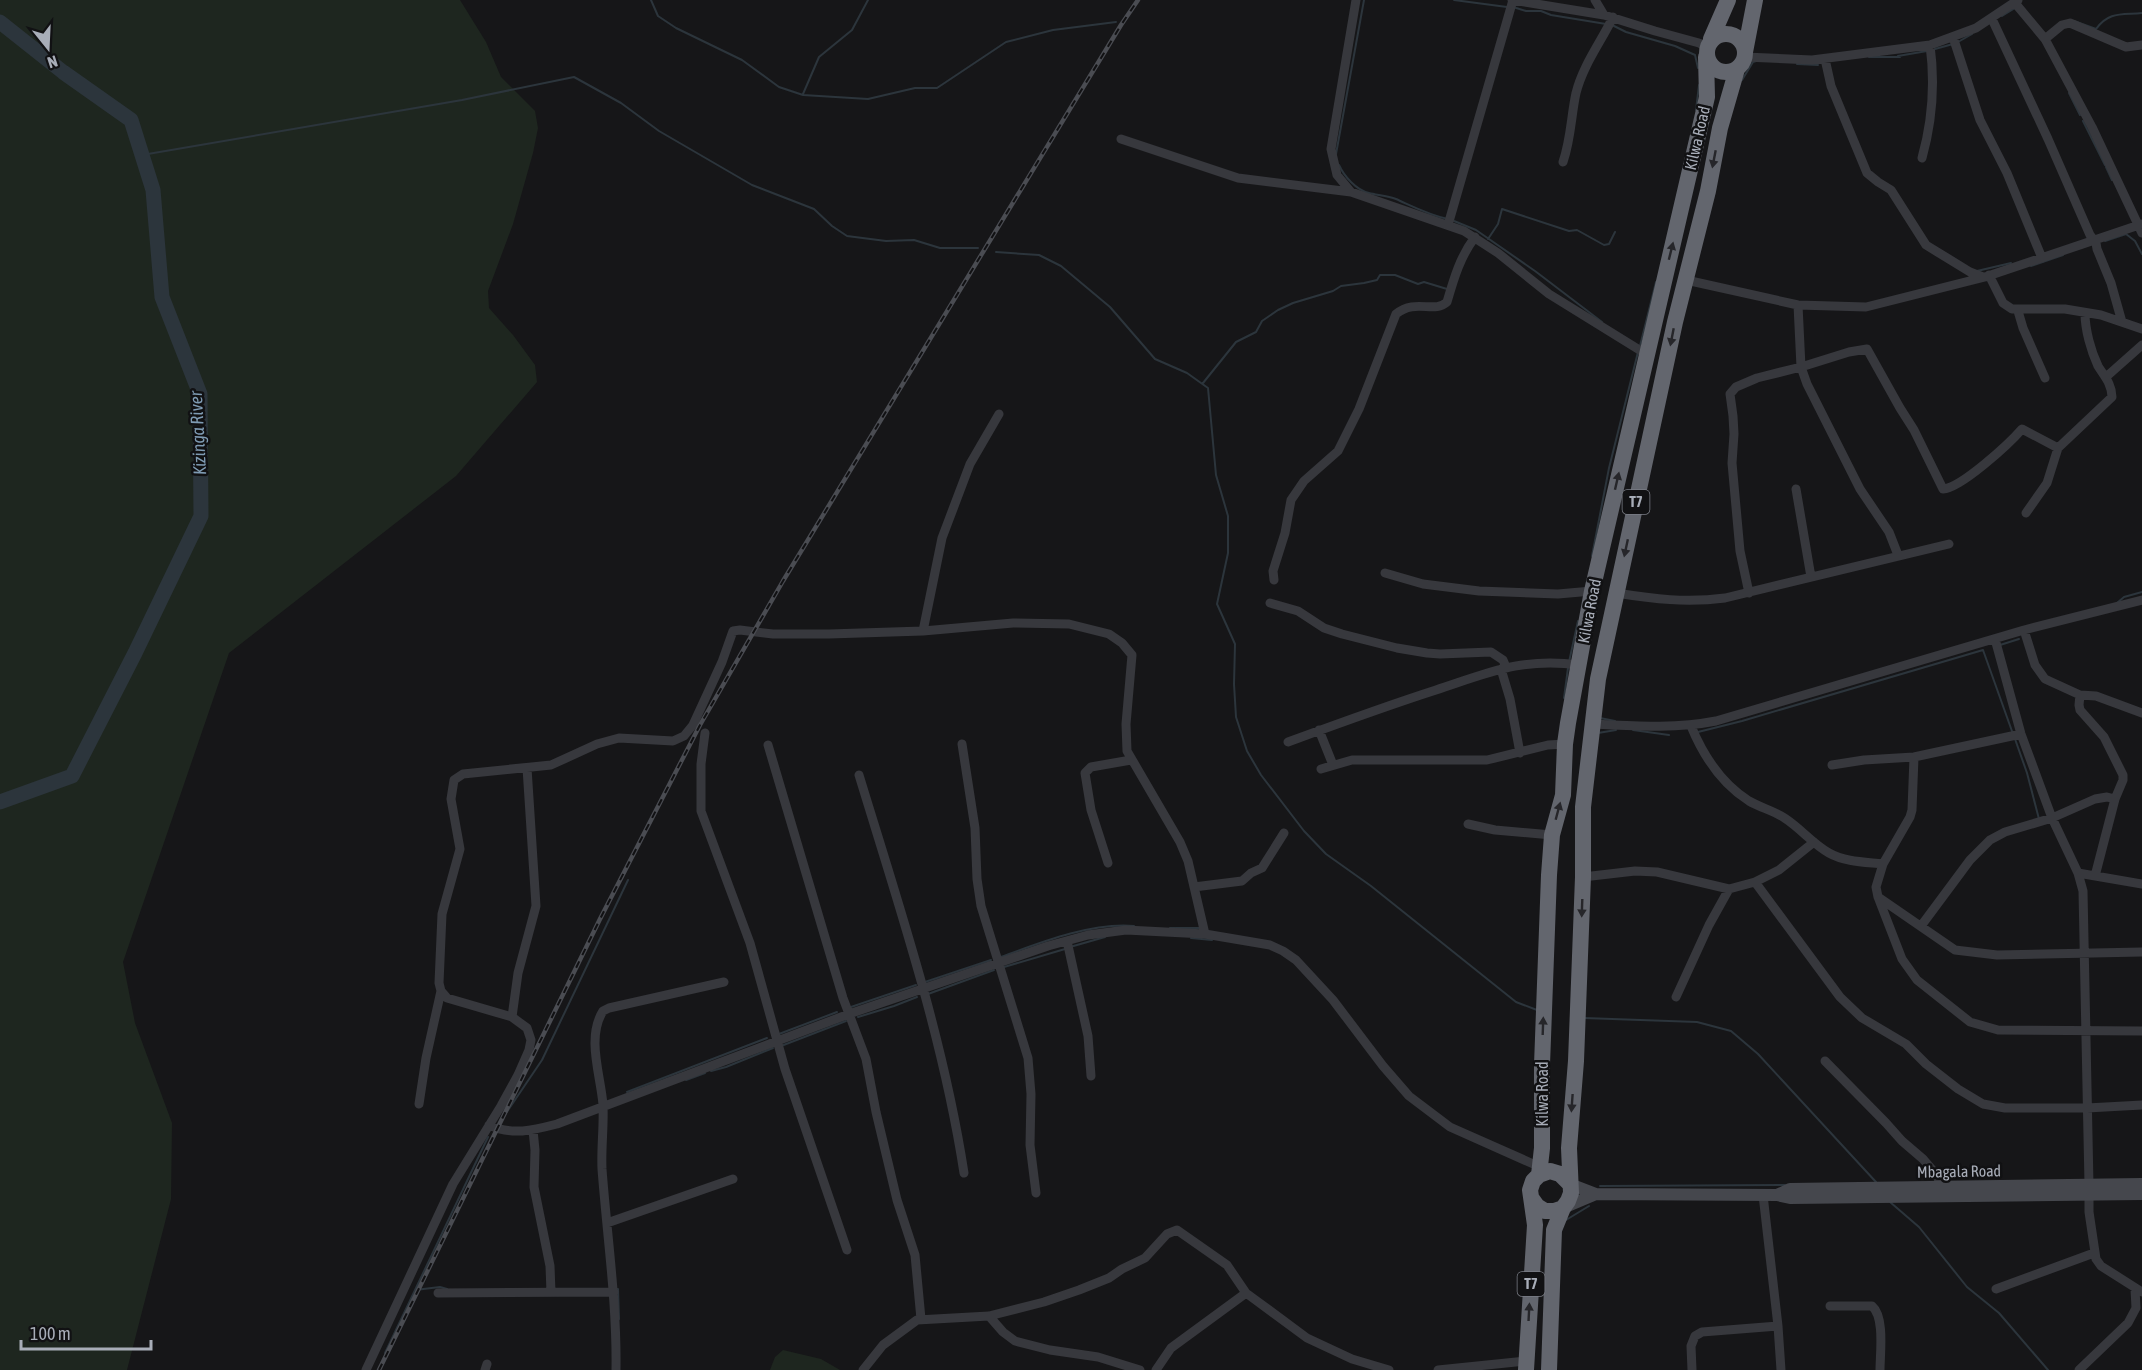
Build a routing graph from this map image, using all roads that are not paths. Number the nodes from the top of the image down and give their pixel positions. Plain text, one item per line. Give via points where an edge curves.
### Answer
1 (1356, 0) edge
2 (1513, 0) edge
3 (1595, 0) edge
4 (1728, 0) edge
5 (1755, 0) edge
6 (2012, 2) edge
7 (1609, 16) junction
8 (1992, 19) junction
9 (1953, 37) junction
10 (2045, 39) junction
11 (1930, 45) junction
12 (2142, 45) edge
13 (1708, 48) junction
14 (1742, 59) junction
15 (1825, 59) junction
16 (1121, 139) dead end
17 (1922, 158) dead end
18 (1563, 162) dead end
19 (1351, 192) junction
20 (1448, 225) junction
21 (2141, 227) edge
22 (1475, 237) junction
23 (2093, 240) junction
24 (2042, 258) junction
25 (1987, 276) junction
26 (1686, 280) junction
27 (1798, 305) junction
28 (2018, 310) junction
29 (2085, 313) junction
30 (2122, 322) junction
31 (2142, 329) edge
32 (2142, 345) edge
33 (1646, 354) junction
34 (1801, 367) junction
35 (2106, 376) junction
36 (2045, 378) dead end
37 (999, 414) dead end
38 (2058, 448) junction
39 (1796, 489) dead end
40 (2026, 513) dead end
41 (1949, 544) dead end
42 (1898, 555) junction
43 (1385, 573) dead end
44 (1811, 577) junction
45 (1274, 580) dead end
46 (1592, 591) junction
47 (1616, 593) junction
48 (1749, 593) junction
49 (2142, 600) edge
50 (1270, 603) dead end
51 (2024, 630) junction
52 (923, 631) junction
53 (1995, 639) junction
54 (1579, 665) junction
55 (1504, 668) junction
56 (2080, 695) junction
57 (2142, 713) edge
58 (1592, 724) junction
59 (1690, 726) junction
60 (1319, 730) junction
61 (705, 733) dead end
62 (2021, 734) junction
63 (1288, 742) dead end
64 (962, 744) dead end
65 (1565, 744) junction
66 (768, 745) dead end
67 (1520, 753) junction
68 (1914, 757) junction
69 (1131, 760) junction
70 (1333, 765) junction
71 (1832, 765) dead end
72 (527, 768) junction
73 (1321, 769) dead end
74 (859, 775) dead end
75 (2115, 799) junction
76 (2052, 818) junction
77 (1468, 824) dead end
78 (1284, 833) dead end
79 (1552, 835) junction
80 (1814, 842) junction
81 (1108, 863) dead end
82 (1883, 864) junction
83 (2078, 873) junction
84 (2095, 876) junction
85 (1583, 877) junction
86 (1755, 882) junction
87 (2142, 884) edge
88 (1194, 887) junction
89 (1730, 889) junction
90 (1878, 897) junction
91 (1920, 926) junction
92 (1205, 934) junction
93 (1067, 940) junction
94 (2142, 952) edge
95 (2084, 954) junction
96 (998, 963) junction
97 (724, 982) dead end
98 (925, 988) junction
99 (441, 991) junction
100 (1676, 997) dead end
101 (849, 1014) junction
102 (512, 1017) junction
103 (2085, 1030) junction
104 (2142, 1031) edge
105 (777, 1040) junction
106 (1825, 1061) dead end
107 (1091, 1076) dead end
108 (419, 1104) dead end
109 (2142, 1104) edge
110 (603, 1107) junction
111 (2086, 1108) junction
112 (489, 1125) junction
113 (533, 1130) junction
114 (1535, 1167) junction
115 (964, 1173) dead end
116 (733, 1179) dead end
117 (1569, 1184) junction
118 (2142, 1184) edge
119 (1943, 1188) junction
120 (2089, 1190) junction
121 (1036, 1193) dead end
122 (1531, 1194) junction
123 (1596, 1194) junction
124 (2142, 1194) edge
125 (1763, 1195) junction
126 (1777, 1195) junction
127 (1563, 1208) junction
128 (608, 1223) junction
129 (847, 1250) dead end
130 (2094, 1253) junction
131 (1996, 1289) dead end
132 (2138, 1291) edge
133 (551, 1292) junction
134 (614, 1292) junction
135 (438, 1293) dead end
136 (1246, 1293) junction
137 (1830, 1306) dead end
138 (989, 1316) junction
139 (921, 1319) junction
140 (1778, 1326) junction
141 (1526, 1366) edge
142 (366, 1370) edge
143 (616, 1370) edge
144 (863, 1370) edge
145 (1140, 1370) edge
146 (1155, 1370) edge
147 (1389, 1370) edge
148 (1438, 1370) edge
149 (1549, 1370) edge
150 (1692, 1370) edge
151 (1781, 1370) edge
152 (1880, 1370) edge
153 (2079, 1370) edge

1 - 19 street via 1332,149 1337,175
2 - 7 street
2 - 20 street
3 - 7 street
4 - 13 highway, Kilwa Road / T7
5 - 14 highway, Kilwa Road / T7
6 - 8 street
6 - 10 street
7 - 13 street
7 - 18 street via 1580,81
8 - 9 street
8 - 23 street
9 - 11 street
9 - 24 street via 1980,120
10 - 12 street via 2070,23 2126,47
10 - 21 street
11 - 15 street
11 - 17 street via 1929,130
13 - 14 highway via 1709,63 1719,71 1725,72
13 - 14 highway via 1723,33 1731,34 1741,40
33 -> 13 highway, Kilwa Road / T7 via 1707,97
14 - 15 street
14 -> 26 highway, Kilwa Road / T7 via 1720,128
15 - 25 street via 1834,94 1867,173 1891,189 1926,245 1970,272
16 - 19 street via 1238,178
19 - 20 street
20 - 22 street
21 - 23 street
22 - 33 street via 1549,294
22 - 45 street via 1464,251 1443,306 1411,306 1395,314 1359,409 1338,451 1304,481 1291,500
23 - 24 street
23 - 30 street
24 - 25 street
25 - 27 street via 1866,307
25 - 28 street via 2003,303
26 - 27 street
26 -> 47 highway, Kilwa Road / T7
27 - 34 street
28 - 29 street via 2065,309
28 - 36 street
29 - 30 street
29 - 35 street via 2091,345
30 - 31 street
32 - 35 street
46 -> 33 highway, Kilwa Road / T7
34 - 38 street via 1867,349 1943,489 1970,474 2022,429
34 - 42 street via 1817,406 1860,489 1889,532
34 - 48 street via 1757,378 1730,394 1740,551
35 - 38 street via 2112,397
37 - 52 street via 970,464 942,538
38 - 40 street via 2047,483
39 - 44 street
41 - 42 street
42 - 44 street
43 - 46 street via 1423,584 1479,591
44 - 48 street
46 - 54 highway, Kilwa Road / T7
47 - 48 street via 1698,602
47 - 58 highway, Kilwa Road / T7
49 - 51 street
50 - 55 street via 1298,611 1324,628 1397,648 1427,653 1491,652 1503,660
51 - 53 street
51 - 56 street via 2037,670 2044,679
52 - 69 street via 1012,623 1069,624 1108,634 1132,655 1126,724
52 - 72 street via 792,635 735,630 699,714 681,739 619,738 551,765
53 - 59 street
53 - 62 street
54 - 55 street via 1545,662
54 - 65 highway, Kilwa Road / T7
55 - 60 street
55 - 67 street
56 - 57 street via 2096,696
56 - 75 street via 2080,710 2104,737 2123,775
58 - 59 street
58 - 85 highway, Kilwa Road / T7 via 1583,807
59 - 80 street via 1705,755 1732,789 1785,819
60 - 63 street
60 - 70 street
61 - 105 street via 701,811 750,943
62 - 68 street
62 - 76 street
64 - 96 street via 975,828 981,906
65 - 67 street
79 -> 65 highway, Kilwa Road / T7 via 1563,795
66 - 101 street
67 - 70 street via 1474,761 1352,760
68 - 71 street
68 - 82 street via 1911,817
69 - 81 street via 1091,767 1086,773 1091,810
69 - 88 street via 1174,829
70 - 73 street
72 - 99 street via 463,774 452,783 460,849 442,914
72 - 102 street via 536,906 518,973
74 - 98 street
75 - 76 street via 2095,799
75 - 84 street
76 - 83 street
76 - 91 street via 2005,832 1980,848
77 - 79 street
78 - 88 street via 1262,868 1242,881
114 -> 79 highway, Kilwa Road / T7 via 1542,1148 1542,1053
80 - 82 street via 1844,859
80 - 86 street via 1779,870
82 - 90 street via 1876,887
83 - 84 street
83 - 95 street via 2083,891
84 - 87 street
85 - 89 street via 1657,872
85 -> 117 highway, Kilwa Road / T7
86 - 89 street
86 - 111 street via 1840,997 1862,1018 1906,1044 1958,1089 1983,1104 2005,1108
88 - 92 street
89 - 100 street
90 - 91 street
90 - 103 street via 1906,966 1917,980 1970,1022 1998,1030
91 - 95 street via 1955,950 1974,954
92 - 93 street via 1126,930
92 - 114 street via 1270,945 1296,960 1409,1096 1449,1127
93 - 96 street
93 - 107 street via 1088,1036
94 - 95 street
95 - 103 street
96 - 98 street
96 - 121 street via 1028,1058 1030,1145
97 - 110 street via 603,1011 596,1050
98 - 101 street
98 - 115 street via 958,1127
99 - 102 street via 447,998
99 - 108 street
101 - 105 street
101 - 139 street via 866,1059 897,1200 915,1255
102 - 112 street via 526,1028 531,1040 529,1050
103 - 104 street
103 - 111 street
105 - 110 street
105 - 129 street
106 - 119 street via 1923,1159
109 - 111 street
110 - 113 street
110 - 128 street via 601,1147
111 - 120 street
112 - 113 street via 508,1131
112 - 142 street via 453,1184
113 - 133 street via 534,1187 550,1266
114 - 117 highway via 1560,1174
114 - 122 highway, T7
116 - 128 street
117 - 123 street, Mbagala Road
117 - 127 highway, T7 via 1571,1193
118 - 120 street, Mbagala Road
119 - 120 street, Mbagala Road
119 - 126 street, Mbagala Road via 1790,1189
120 - 124 street, Mbagala Road
120 - 126 street, Mbagala Road via 1790,1198
120 - 130 street
122 - 127 highway via 1545,1211
141 -> 122 highway, T7 via 1535,1225
123 - 125 street, Mbagala Road
123 - 127 street, Mbagala Road
125 - 126 street, Mbagala Road
125 - 140 street
127 - 149 highway, T7 via 1554,1230
128 - 134 street
130 - 131 street
130 - 132 street via 2101,1266
132 - 153 street via 2136,1308 2128,1323
133 - 134 street
133 - 135 street
134 - 143 street
136 - 138 street via 1227,1265 1177,1230 1167,1234 1145,1258 1109,1278 1044,1302
136 - 146 street via 1171,1348
136 - 147 street via 1307,1338 1352,1359
137 - 152 street via 1872,1306 1876,1310
138 - 139 street
138 - 145 street via 1015,1341 1098,1357
139 - 144 street via 883,1345
140 - 150 street via 1702,1332 1695,1336 1691,1346
140 - 151 street
141 - 148 street

